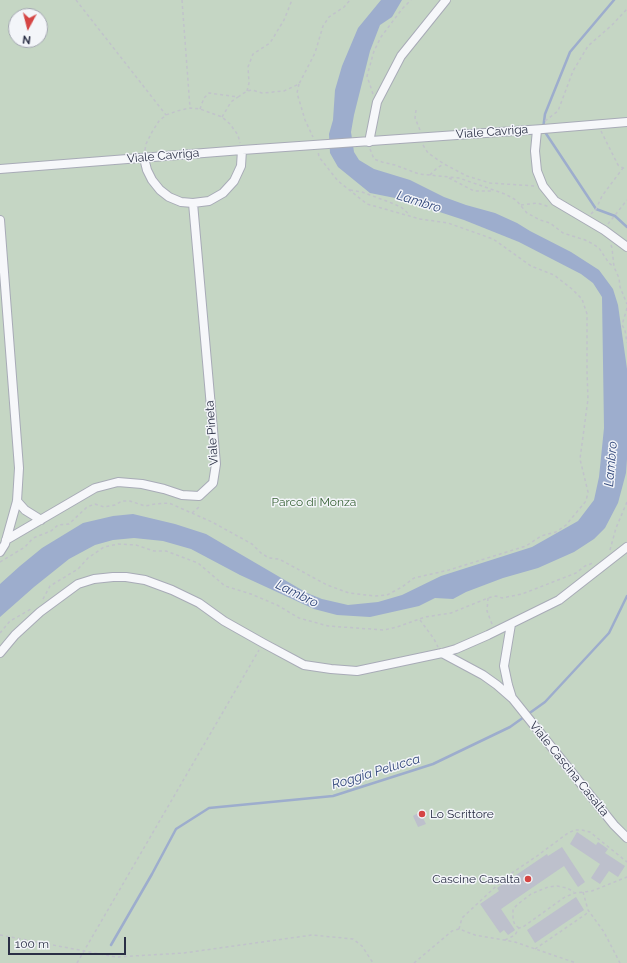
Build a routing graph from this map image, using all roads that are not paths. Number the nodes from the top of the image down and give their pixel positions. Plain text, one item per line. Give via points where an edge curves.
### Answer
1 (446, 0) edge
2 (627, 122) edge
3 (537, 130) junction
4 (369, 142) junction
5 (242, 150) junction
6 (144, 158) junction
7 (0, 169) edge
8 (193, 203) junction
9 (0, 220) edge
10 (627, 246) edge
11 (17, 501) junction
12 (41, 520) junction
13 (6, 540) junction
14 (627, 547) edge
15 (0, 552) edge
16 (511, 624) junction
17 (0, 653) edge
18 (442, 654) junction
19 (512, 699) junction
20 (627, 838) edge

1 - 4 lane via 402,56 377,102
2 - 3 lane, Viale Cavriga
3 - 4 lane, Viale Cavriga
3 - 10 lane via 537,171 543,186 555,201
4 - 5 lane, Viale Cavriga
5 - 6 lane, Viale Cavriga
5 - 8 lane via 241,166 234,181 223,193 209,201
6 - 7 lane, Viale Cavriga
6 - 8 lane via 149,175 160,190 175,199
8 - 12 lane, Viale Pineta via 216,464 214,483 199,496 182,495 142,484 118,482 95,488
9 - 11 lane via 19,468
11 - 12 lane
11 - 13 lane
12 - 13 lane
13 - 15 lane
14 - 16 lane via 559,600
16 - 18 lane
16 - 19 lane, Viale Cascina Casalta via 504,666
17 - 18 lane via 40,612 78,584 94,579 126,577 145,580 199,603 224,621 304,665 358,671
18 - 19 lane, Viale Cascina Casalta via 483,675
19 - 20 lane, Viale Cascina Casalta

